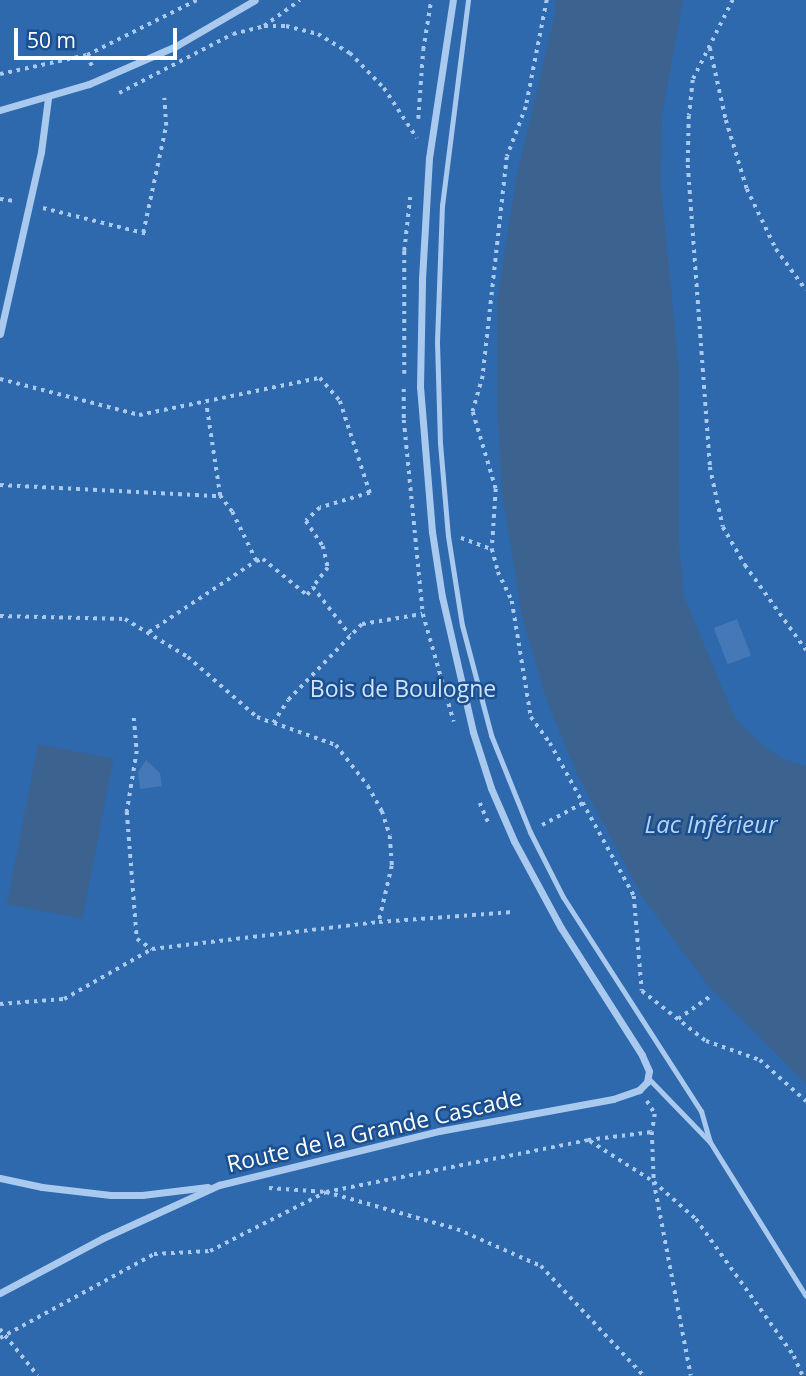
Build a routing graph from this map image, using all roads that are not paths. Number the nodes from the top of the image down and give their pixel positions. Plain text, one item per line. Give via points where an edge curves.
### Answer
1 (255, 0) edge
2 (453, 0) edge
3 (468, 0) edge
4 (48, 98) junction
5 (0, 110) edge
6 (0, 334) edge
7 (648, 1078) junction
8 (710, 1142) junction
9 (0, 1178) edge
10 (219, 1185) junction
11 (0, 1293) edge
12 (806, 1297) edge

1 - 4 street via 176,46
2 - 7 street via 429,158 420,387 442,597 473,732 491,788 561,928 642,1055
3 - 8 lane via 442,205 437,342 448,536 462,625 491,735 530,832 563,897 701,1111
4 - 5 street
4 - 6 street
7 - 8 lane
7 - 10 street, Route de la Grande Cascade via 639,1090 614,1099 426,1133
8 - 12 lane
9 - 10 street via 111,1195
10 - 11 street, Route de la Grande Cascade via 103,1238

